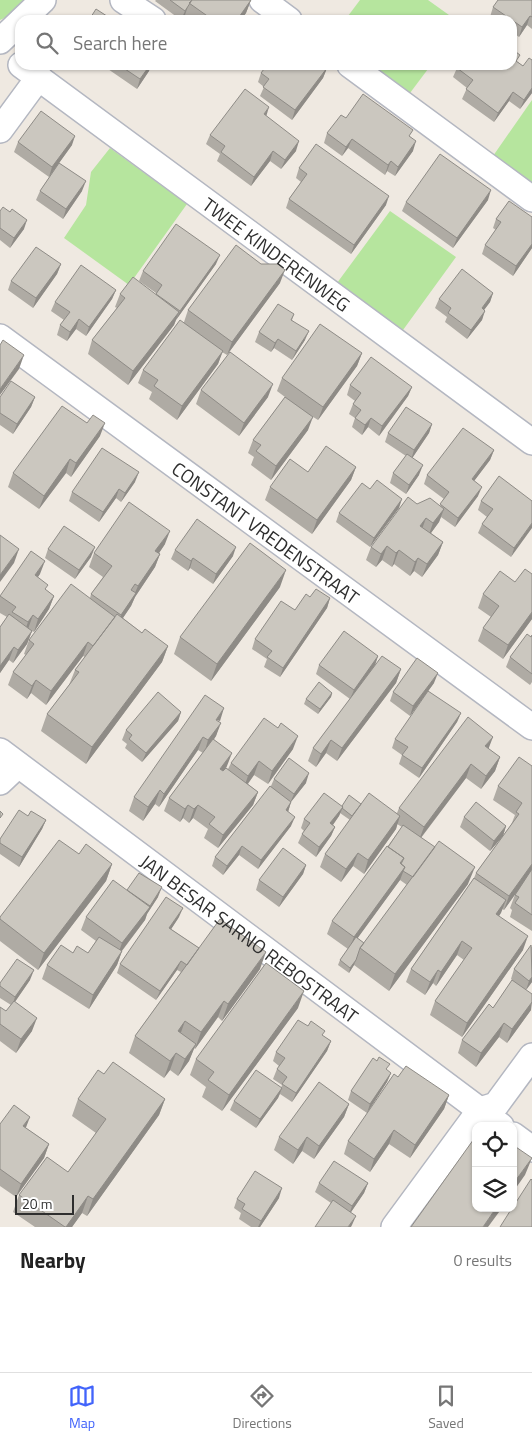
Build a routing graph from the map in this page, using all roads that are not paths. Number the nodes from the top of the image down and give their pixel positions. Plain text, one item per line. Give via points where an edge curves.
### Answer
1 (43, 0) edge
2 (123, 0) edge
3 (262, 0) edge
4 (27, 15) edge
5 (146, 15) edge
6 (282, 15) edge
7 (15, 27) edge
8 (0, 41) edge
9 (0, 50) edge
10 (15, 61) edge
11 (27, 70) edge
12 (28, 70) edge
13 (357, 70) edge
14 (0, 130) edge
15 (532, 199) edge
16 (0, 337) edge
17 (532, 442) edge
18 (532, 727) edge
19 (9, 758) edge
20 (0, 782) edge
21 (532, 1056) edge
22 (480, 1110) junction
23 (495, 1122) edge
24 (517, 1138) edge
25 (532, 1149) edge
26 (394, 1227) edge

1 - 4 street
2 - 5 street
3 - 6 street
7 - 8 street
9 - 10 street, TWEE KINDERENWEG
11 - 14 street
12 - 17 street, TWEE KINDERENWEG
13 - 15 street
16 - 18 street, CONSTANT VREDENSTRAAT
19 - 20 street
19 - 22 street, JAN BESAR SARNO REBOSTRAAT
21 - 22 street via 496,1105
22 - 23 street, JAN BESAR SARNO REBOSTRAAT
22 - 26 street
24 - 25 street

